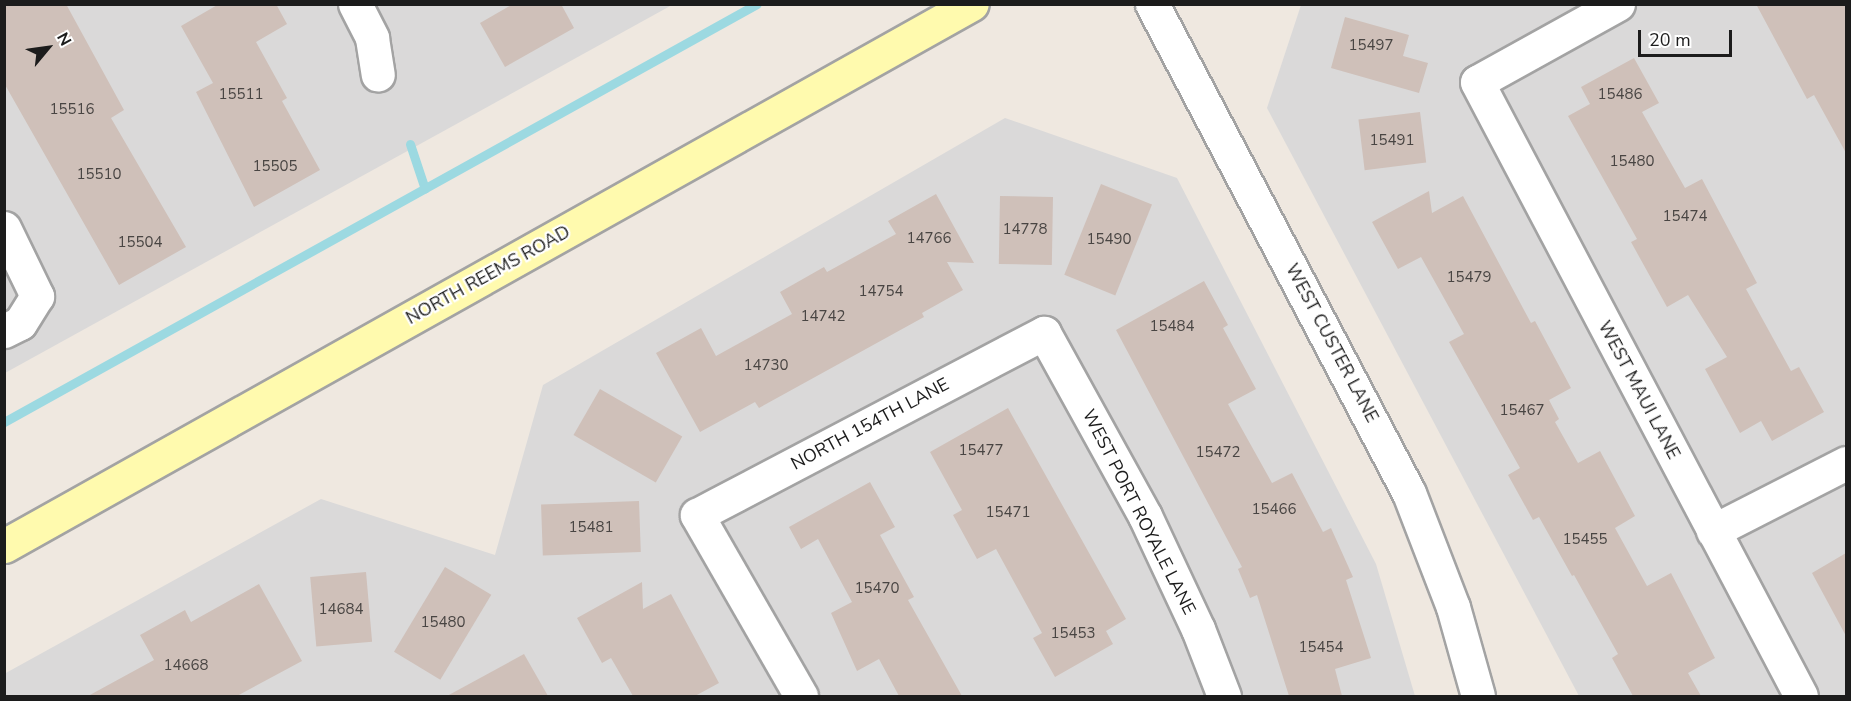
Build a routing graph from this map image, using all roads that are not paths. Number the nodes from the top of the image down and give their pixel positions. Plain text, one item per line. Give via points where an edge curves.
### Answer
1 (355, 4) edge
2 (972, 4) edge
3 (1152, 4) edge
4 (1618, 4) edge
5 (378, 75) dead end
6 (4, 228) edge
7 (4, 332) edge
8 (1044, 333) joint
9 (1846, 463) edge
10 (1713, 531) junction
11 (4, 546) edge
12 (801, 696) edge
13 (1224, 696) edge
14 (1478, 696) edge
15 (1801, 696) edge

1 - 5 street via 372,38
2 - 11 main road, NORTH REEMS ROAD
3 - 14 street, WEST CUSTER LANE via 1409,493 1453,607
4 - 10 street, WEST MAUI LANE via 1477,82
6 - 7 street via 37,296 20,323
8 - 12 street, NORTH 154TH LANE via 697,516
8 - 13 street, WEST PORT ROYALE LANE via 1145,516 1198,628
9 - 10 street
10 - 15 street, WEST MAUI LANE

